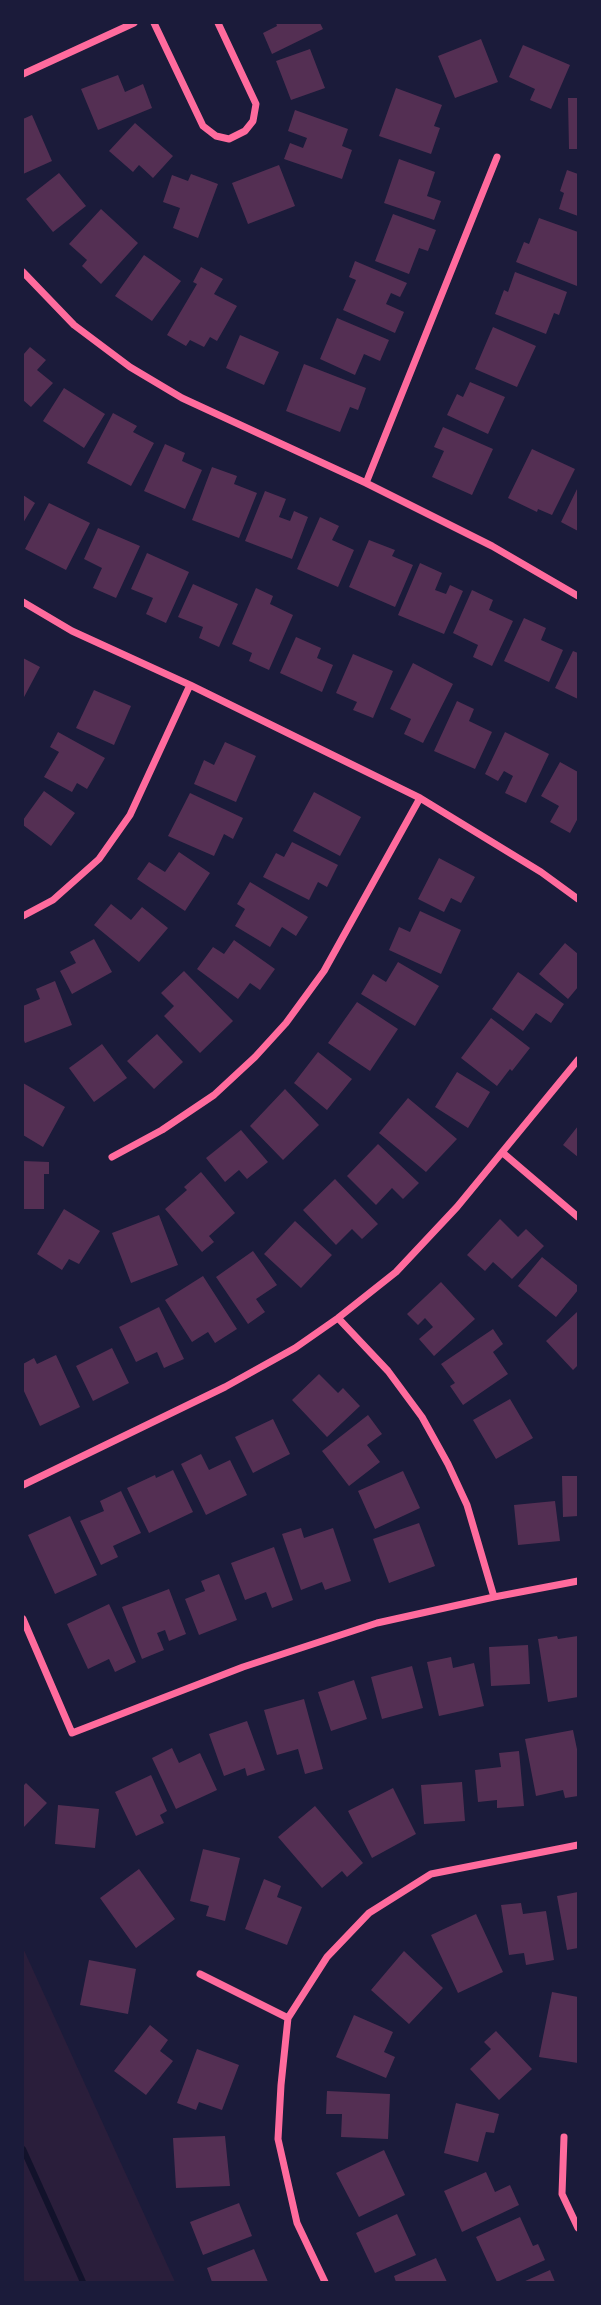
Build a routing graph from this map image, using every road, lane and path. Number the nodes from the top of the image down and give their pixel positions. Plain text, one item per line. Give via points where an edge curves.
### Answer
1 (134, 23) edge
2 (154, 23) edge
3 (218, 23) edge
4 (23, 74) edge
5 (497, 157) dead end
6 (23, 272) edge
7 (366, 483) junction
8 (578, 596) edge
9 (23, 602) edge
10 (190, 685) junction
11 (420, 797) junction
12 (578, 900) edge
13 (23, 916) edge
14 (578, 1060) edge
15 (503, 1153) junction
16 (112, 1157) dead end
17 (578, 1217) edge
18 (338, 1318) junction
19 (23, 1485) edge
20 (578, 1581) edge
21 (494, 1597) junction
22 (23, 1619) edge
23 (578, 1845) edge
24 (200, 1974) dead end
25 (288, 2018) junction
26 (564, 2137) dead end
27 (578, 2228) edge
28 (325, 2282) edge

1 - 4 street
2 - 3 street via 203,126 229,139 253,121 256,104
5 - 7 street
6 - 7 street via 74,325 130,367 183,398
7 - 8 street via 492,546
9 - 10 street via 72,631
10 - 11 street
10 - 13 street via 130,815 99,859 53,901
11 - 12 street
11 - 16 street via 331,961 286,1023 214,1095
14 - 15 street
15 - 17 street
15 - 18 street via 396,1272
18 - 19 street via 225,1388
18 - 21 street via 388,1371 448,1464 467,1505
20 - 21 street
21 - 22 street via 377,1623 243,1667 72,1733
23 - 25 street via 431,1874 369,1913 327,1956
24 - 25 street
25 - 28 street via 278,2139 296,2223
26 - 27 street via 562,2194

